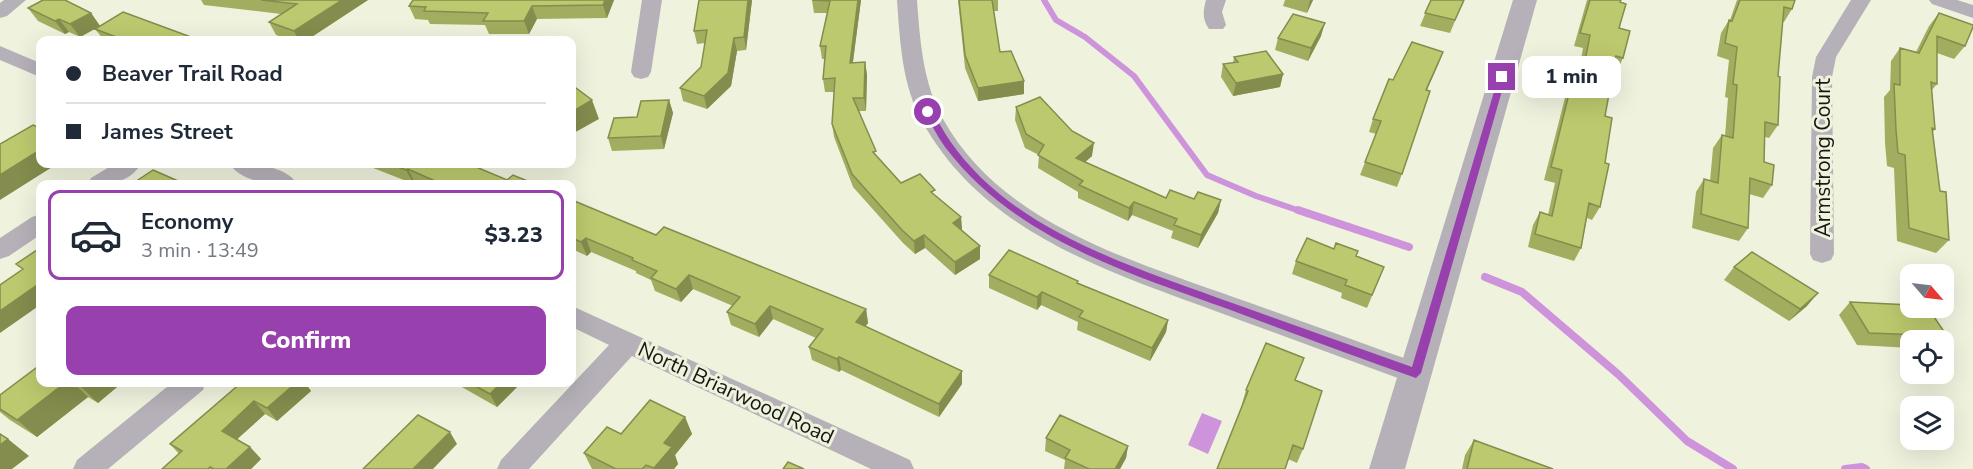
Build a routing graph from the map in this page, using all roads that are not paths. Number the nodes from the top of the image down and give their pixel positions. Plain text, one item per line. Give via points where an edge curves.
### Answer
1 (16, 0) edge
2 (652, 0) edge
3 (907, 0) edge
4 (1216, 0) edge
5 (1525, 0) edge
6 (1861, 0) edge
7 (1939, 0) edge
8 (0, 12) edge
9 (1973, 12) edge
10 (1216, 25) dead end
11 (0, 52) edge
12 (36, 69) edge
13 (641, 72) dead end
14 (124, 168) edge
15 (250, 168) edge
16 (105, 180) edge
17 (277, 180) edge
18 (36, 226) edge
19 (0, 250) edge
20 (1822, 254) dead end
21 (576, 318) edge
22 (628, 342) junction
23 (1416, 373) junction
24 (187, 387) edge
25 (87, 469) edge
26 (511, 469) edge
27 (900, 469) edge
28 (1387, 469) edge

1 - 8 street
2 - 13 street
3 - 23 street via 912,65 930,116 972,174 1004,202 1049,232 1115,264
4 - 10 street via 1212,12
5 - 23 street
6 - 20 street, Armstrong Court via 1826,57 1822,77
7 - 9 street
11 - 12 street
14 - 16 street
15 - 17 street
18 - 19 street
21 - 22 street, North Briarwood Road
22 - 26 street
22 - 27 street, North Briarwood Road
23 - 28 street
24 - 25 street

